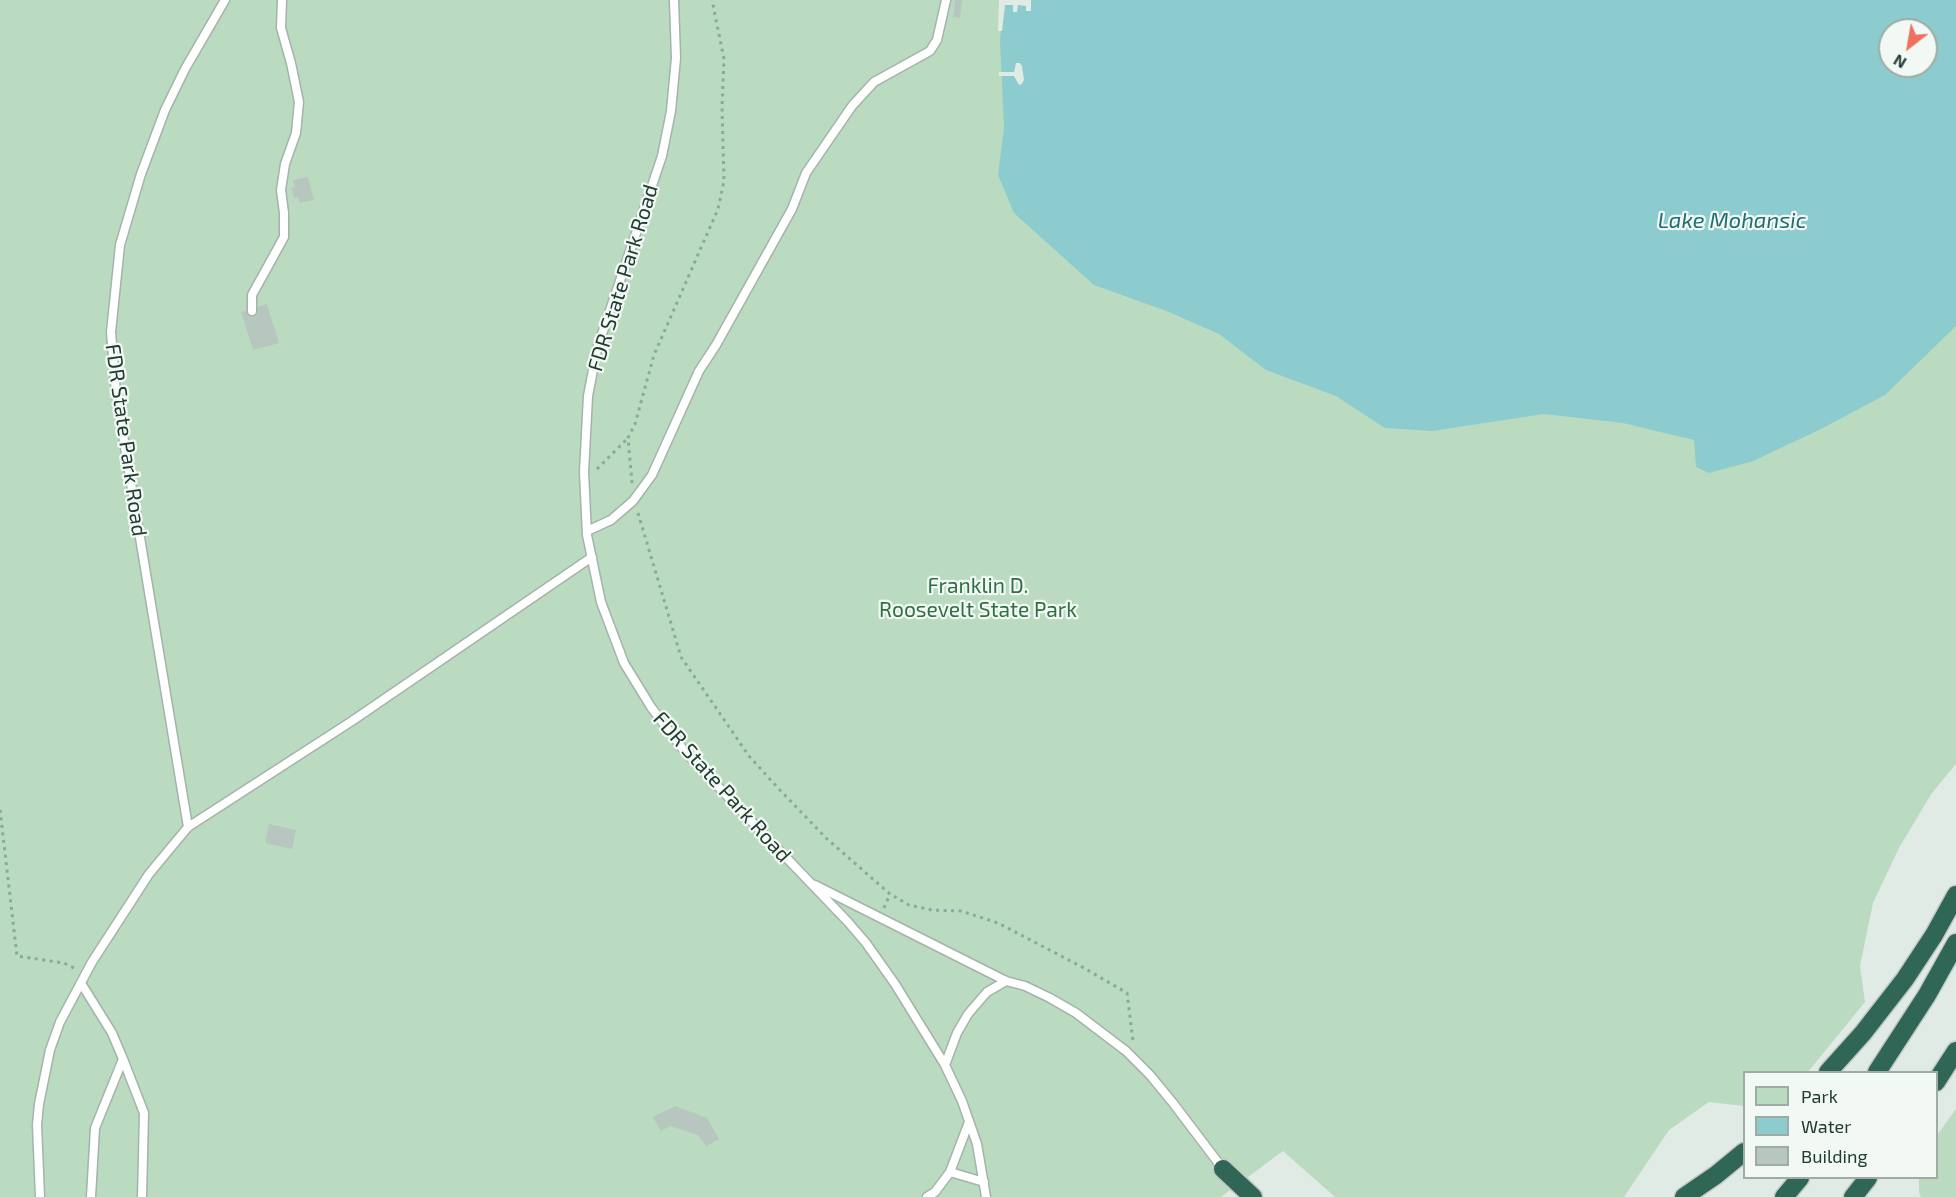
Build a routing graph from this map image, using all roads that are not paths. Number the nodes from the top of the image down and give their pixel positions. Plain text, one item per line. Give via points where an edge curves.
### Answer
1 (225, 0) edge
2 (282, 0) edge
3 (674, 0) edge
4 (946, 0) edge
5 (252, 311) dead end
6 (587, 531) junction
7 (592, 557) junction
8 (188, 827) junction
9 (807, 881) junction
10 (1956, 895) edge
11 (1956, 943) edge
12 (1006, 981) junction
13 (81, 983) junction
14 (1956, 1051) edge
15 (123, 1059) junction
16 (945, 1065) junction
17 (1829, 1071) edge
18 (1878, 1071) edge
19 (1938, 1079) edge
20 (969, 1122) junction
21 (1743, 1153) edge
22 (1223, 1169) junction
23 (950, 1172) junction
24 (1799, 1179) edge
25 (1867, 1179) edge
26 (984, 1182) junction
27 (932, 1196) edge
28 (40, 1197) edge
29 (91, 1197) edge
30 (142, 1197) edge
31 (986, 1197) edge
32 (1239, 1197) edge
33 (1245, 1197) edge
34 (1253, 1197) edge
35 (1684, 1197) edge
36 (1784, 1197) edge
37 (1853, 1197) edge

1 - 8 lane, FDR State Park Road via 184,69 141,174 120,245 111,333 116,393
2 - 5 lane via 281,28 299,102 296,133 281,190 284,237 252,295
3 - 6 lane, FDR State Park Road via 676,58 662,156 597,349 588,396
4 - 6 lane via 937,40 930,51 873,82 807,173 792,208 699,371 652,475 634,499 610,520
6 - 7 lane, FDR State Park Road
7 - 8 lane
7 - 9 lane, FDR State Park Road via 601,602 624,663 651,707 685,752
8 - 13 lane via 149,874
9 - 12 lane, FDR State Park Road
9 - 16 lane, FDR State Park Road via 866,943
10 - 17 highway via 1905,979
11 - 18 highway
12 - 16 lane via 987,992 968,1014
12 - 22 lane, FDR State Park Road via 1025,986 1076,1013 1136,1061
13 - 15 lane
13 - 28 lane via 53,1041 39,1104
14 - 19 highway
15 - 29 lane via 95,1128
15 - 30 lane via 144,1113
16 - 20 lane, FDR State Park Road
20 - 23 lane
20 - 26 lane, FDR State Park Road
21 - 35 highway
22 - 32 highway
22 - 33 highway
22 - 34 highway
23 - 26 lane
23 - 27 lane
24 - 36 highway
25 - 37 highway
26 - 31 lane, FDR State Park Road

